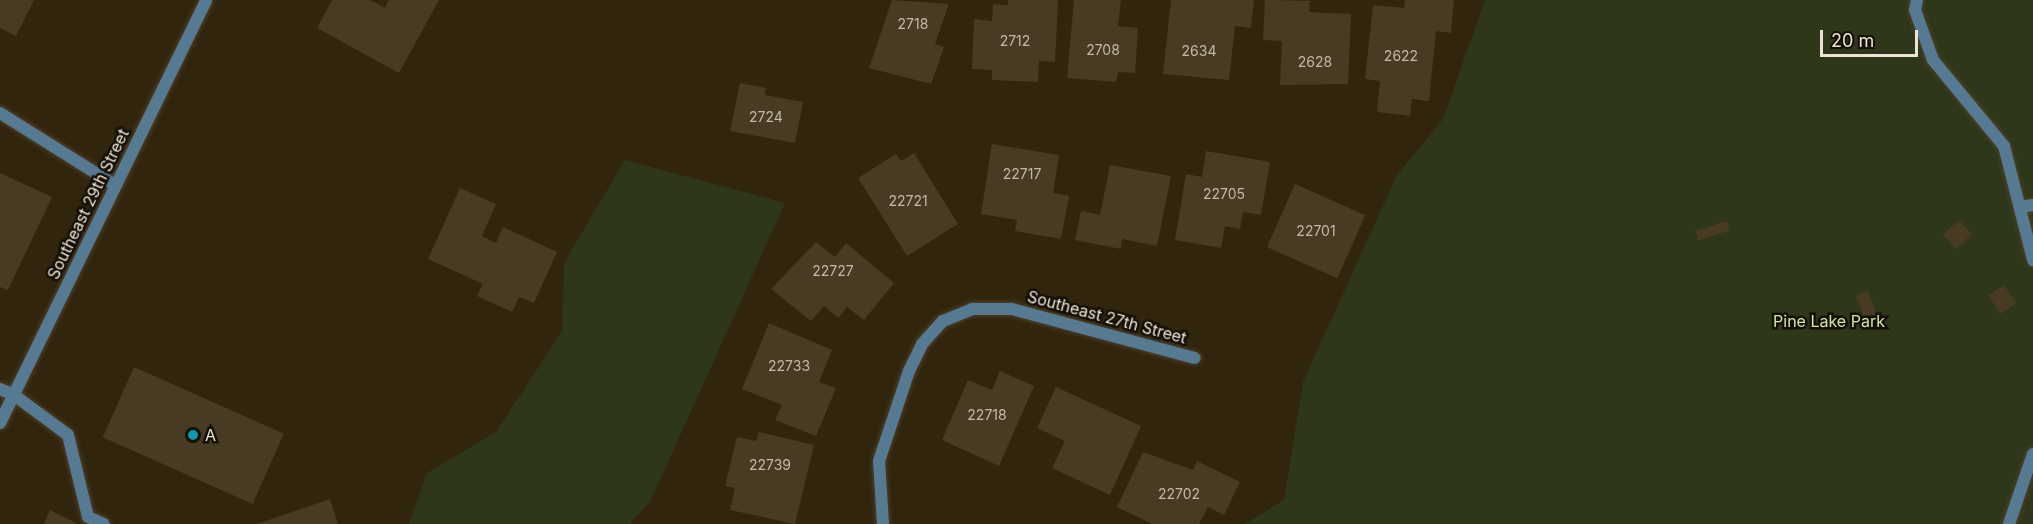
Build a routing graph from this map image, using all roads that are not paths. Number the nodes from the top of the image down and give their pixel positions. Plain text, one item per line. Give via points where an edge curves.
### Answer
1 (206, 0) edge
2 (1917, 0) edge
3 (0, 113) edge
4 (115, 186) junction
5 (2027, 206) edge
6 (2033, 260) edge
7 (1195, 358) dead end
8 (0, 388) edge
9 (14, 395) junction
10 (0, 423) edge
11 (2033, 454) edge
12 (104, 524) edge
13 (883, 524) edge
14 (2009, 524) edge

1 - 4 street, Southeast 29th Street
2 - 5 street via 1915,10 1933,60 2004,146
3 - 4 street
4 - 9 street, Southeast 29th Street
5 - 6 street
7 - 13 street, Southeast 27th Street via 1012,309 972,309 944,321 922,344 909,371 879,461
8 - 9 street
9 - 10 street, Southeast 29th Street
9 - 12 street via 68,435 88,517
11 - 14 street

